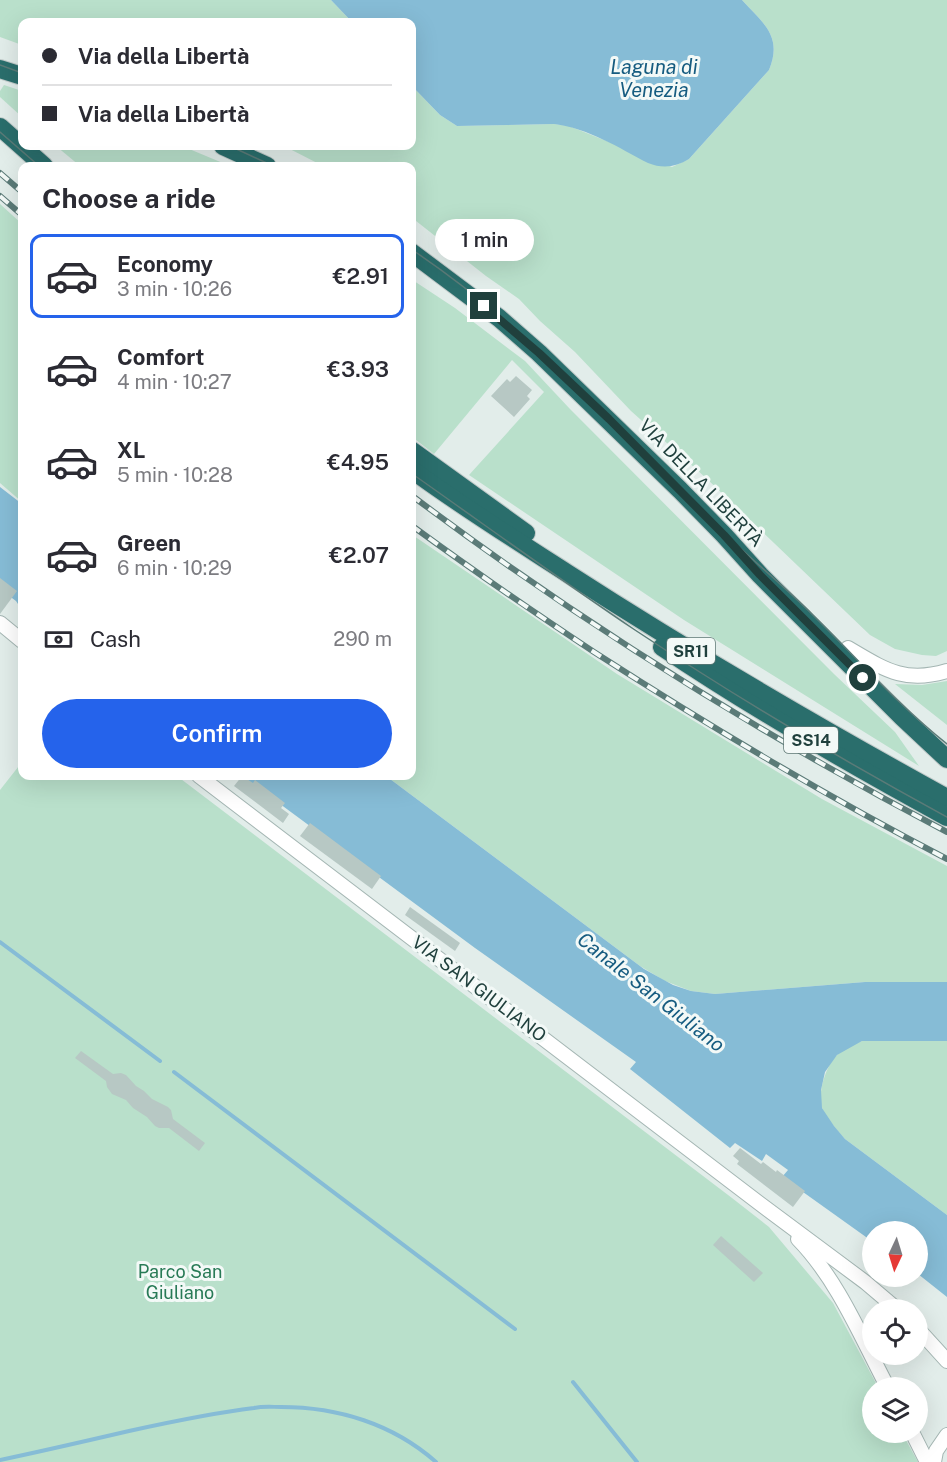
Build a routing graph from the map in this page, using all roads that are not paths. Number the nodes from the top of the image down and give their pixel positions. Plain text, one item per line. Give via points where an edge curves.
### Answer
1 (0, 69) edge
2 (18, 75) edge
3 (0, 128) edge
4 (18, 144) edge
5 (25, 150) edge
6 (232, 150) edge
7 (39, 162) edge
8 (258, 162) edge
9 (416, 256) edge
10 (416, 454) edge
11 (416, 473) edge
12 (443, 492) junction
13 (724, 535) junction
14 (0, 624) edge
15 (18, 638) edge
16 (848, 648) junction
17 (947, 671) edge
18 (947, 743) edge
19 (947, 759) edge
20 (890, 767) junction
21 (204, 780) edge
22 (947, 798) edge
23 (947, 817) edge
24 (759, 1203) junction
25 (885, 1299) edge
26 (928, 1340) edge
27 (947, 1361) edge
28 (882, 1377) edge
29 (947, 1435) edge
30 (918, 1443) edge
31 (927, 1462) edge
32 (934, 1462) edge

1 - 2 highway
3 - 4 highway
5 - 7 highway
6 - 8 highway
9 - 13 highway, VIA DELLA LIBERTÀ via 500,318 539,353
10 - 20 highway, SR11 via 623,601
11 - 12 highway, SR11
12 - 20 highway, SR11 via 705,660
12 - 23 highway, SS14 via 525,555 679,658 827,750
13 - 16 highway
13 - 19 highway, VIA DELLA LIBERTÀ
14 - 15 street
16 - 17 street via 893,673 931,676
16 - 18 highway
20 - 22 highway, SR11
21 - 24 street, VIA SAN GIULIANO
24 - 25 street, VIA SAN GIULIANO
24 - 28 street, VIA SAN GIULIANO via 808,1249 824,1270
26 - 27 street
29 - 32 street
30 - 31 street

